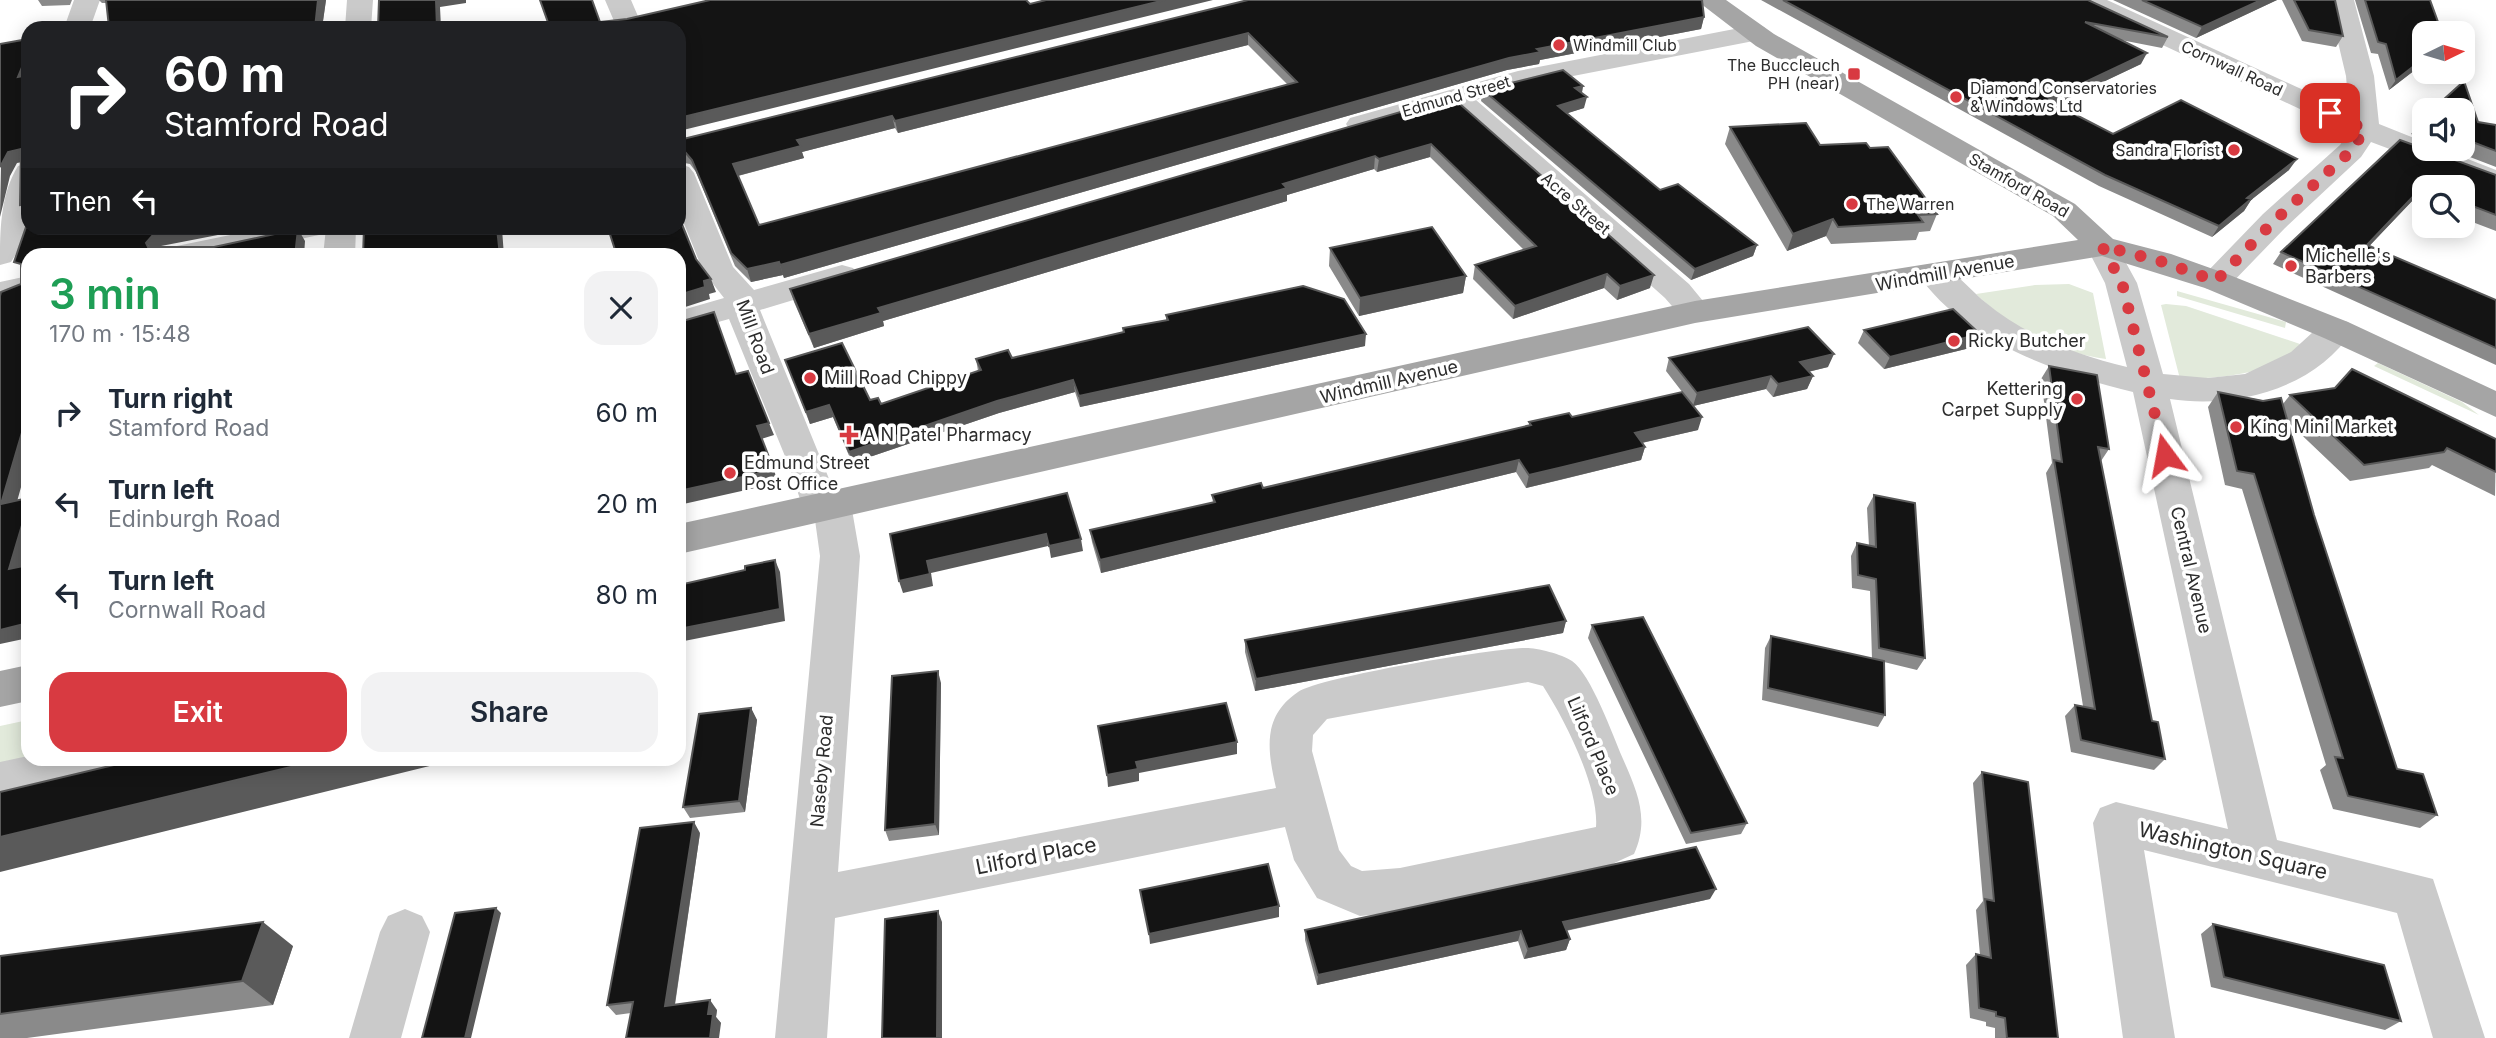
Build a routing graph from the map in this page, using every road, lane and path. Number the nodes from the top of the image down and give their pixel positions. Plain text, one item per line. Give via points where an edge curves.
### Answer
1 (86, 0) edge
2 (360, 0) edge
3 (1709, 0) edge
4 (2086, 0) edge
5 (2341, 0) edge
6 (625, 16) edge
7 (653, 16) edge
8 (79, 21) edge
9 (358, 21) edge
10 (1755, 33) junction
11 (1455, 96) junction
12 (2365, 129) junction
13 (1336, 131) edge
14 (2496, 180) edge
15 (686, 190) edge
16 (21, 193) edge
17 (274, 235) edge
18 (2102, 246) junction
19 (212, 248) edge
20 (0, 255) edge
21 (874, 265) edge
22 (1934, 274) junction
23 (2216, 281) junction
24 (21, 288) edge
25 (0, 292) edge
26 (743, 304) junction
27 (1695, 312) junction
28 (686, 321) edge
29 (2336, 330) junction
30 (2148, 381) junction
31 (2496, 405) edge
32 (826, 506) junction
33 (686, 537) edge
34 (21, 685) edge
35 (0, 690) edge
36 (70, 766) edge
37 (0, 782) edge
38 (1302, 803) junction
39 (2258, 857) junction
40 (811, 900) junction
41 (405, 932) dead end
42 (375, 1038) edge
43 (801, 1038) edge
44 (2149, 1038) edge
45 (2459, 1038) edge

1 - 8 street
2 - 9 street
3 - 10 main road, Stamford Road
4 - 12 street, Cornwall Road
5 - 12 street via 2360,76
6 - 7 street
10 - 11 street, Edmund Street via 1581,65
10 - 18 main road, Stamford Road via 2069,214
11 - 13 street, Edmund Street
11 - 27 street, Acre Street
12 - 14 street, Cornwall Road
12 - 23 street via 2351,151
15 - 26 street, Mill Road via 719,271 738,290
16 - 20 street
17 - 19 street
18 - 22 main road, Windmill Avenue
18 - 23 main road, Stamford Road
18 - 30 street, Central Avenue via 2122,283
21 - 26 street
22 - 27 main road, Windmill Avenue
22 - 30 street via 1977,313 2019,340 2084,366
23 - 29 main road, Stamford Road
24 - 25 street
26 - 28 street
26 - 32 street, Mill Road via 748,328
27 - 32 main road, Windmill Avenue
29 - 30 street via 2308,359 2252,384 2203,390
29 - 31 main road, Stamford Road
30 - 39 street, Central Avenue
32 - 33 main road, Windmill Avenue
32 - 40 street, Naseby Road via 840,556
34 - 35 main road
36 - 37 street
38 - 38 street, Lilford Place via 1318,860 1334,882 1360,894 1401,890 1597,850 1618,839 1620,809 1575,699 1557,673 1528,665 1347,695 1313,705 1292,729 1290,751
38 - 40 street, Lilford Place
39 - 44 street, Washington Square via 2116,823
39 - 45 street, Washington Square via 2416,895
40 - 43 street, Naseby Road
41 - 42 street

